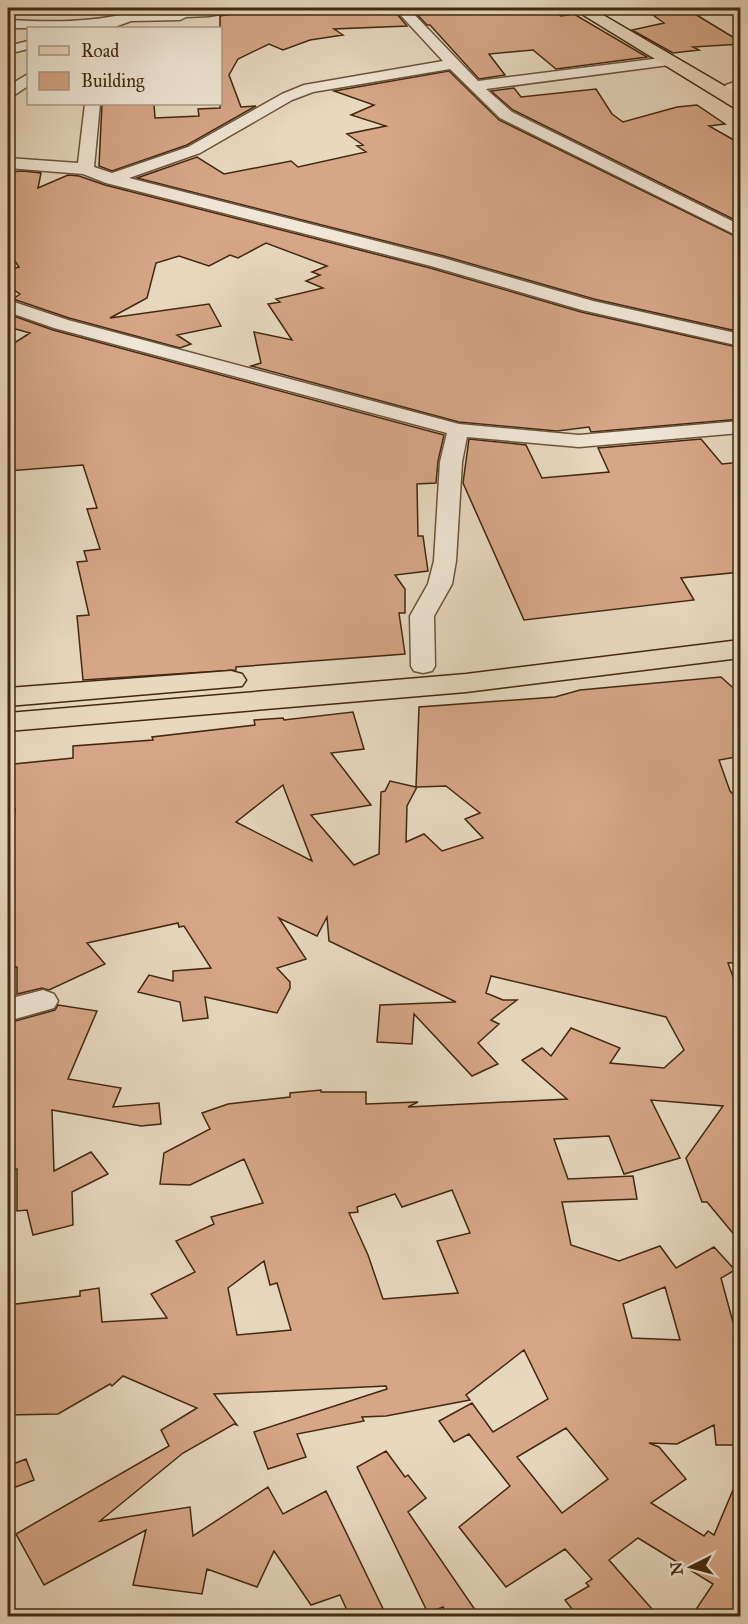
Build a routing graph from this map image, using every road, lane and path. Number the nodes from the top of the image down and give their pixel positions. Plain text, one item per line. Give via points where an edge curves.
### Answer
1 (231, 8) edge
2 (401, 8) edge
3 (580, 8) edge
4 (594, 8) edge
5 (180, 12) edge
6 (128, 17) junction
7 (8, 24) edge
8 (103, 27) edge
9 (163, 27) edge
10 (27, 45) edge
11 (8, 50) edge
12 (669, 61) junction
13 (453, 64) junction
14 (21, 76) edge
15 (474, 86) junction
16 (738, 92) edge
17 (8, 93) edge
18 (92, 105) edge
19 (8, 163) edge
20 (86, 169) junction
21 (112, 179) junction
22 (741, 232) edge
23 (8, 306) edge
24 (741, 340) edge
25 (741, 427) edge
26 (458, 430) junction
27 (741, 633) edge
28 (741, 649) edge
29 (423, 666) junction
30 (8, 697) edge
31 (8, 722) edge
32 (43, 1001) dead end
33 (8, 1010) edge

1 - 5 street
2 - 13 street
3 - 12 main road
4 - 16 main road
5 - 6 street
5 - 9 street
6 - 7 street via 70,27
6 - 8 street
10 - 11 street
12 - 15 street
12 - 16 main road
13 - 15 street
13 - 21 street via 309,88 194,150
14 - 17 street
15 - 22 street via 506,115 525,126
18 - 20 street
19 - 20 street
20 - 21 street
21 - 24 street via 437,262 589,306
23 - 26 street via 72,327
25 - 26 street via 579,441
26 - 29 street via 441,584 422,616
27 - 29 main road
28 - 31 main road via 660,662 477,681
29 - 30 main road
32 - 33 street

